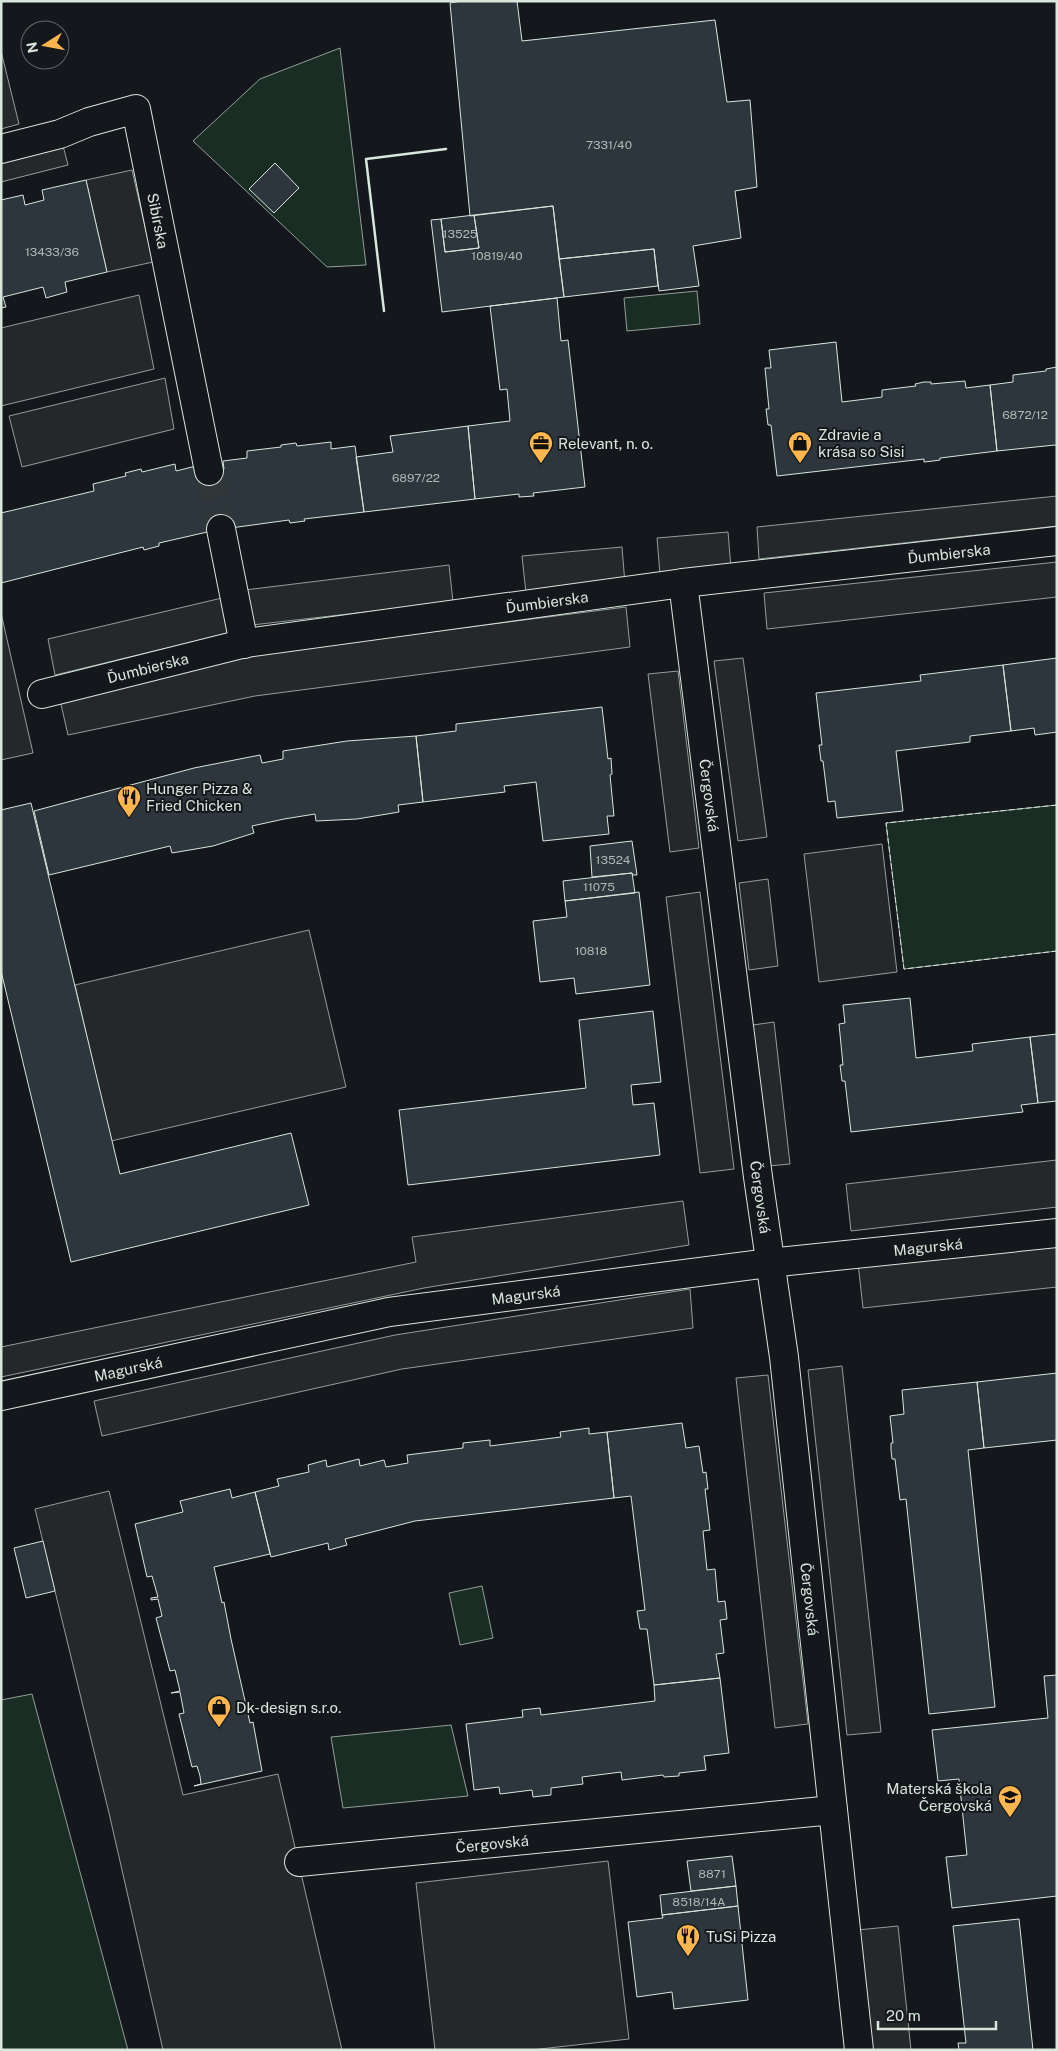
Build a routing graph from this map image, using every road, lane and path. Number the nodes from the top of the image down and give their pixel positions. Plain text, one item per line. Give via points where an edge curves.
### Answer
1 (1, 149) edge
2 (209, 471) tunnel mouth
3 (221, 529) tunnel mouth
4 (1057, 542) edge
5 (683, 583) junction
6 (244, 644) junction
7 (42, 694) dead end
8 (1057, 1233) edge
9 (769, 1263) junction
10 (1, 1396) edge
11 (833, 1810) junction
12 (300, 1862) dead end
13 (859, 2050) edge

1 - 2 street, Sibírska via 136,109
3 - 6 street
4 - 5 street, Ďumbierska
5 - 6 street, Ďumbierska
5 - 9 street, Čergovská
6 - 7 street, Ďumbierska
8 - 9 street, Magurská
9 - 10 street, Magurská via 389,1312
9 - 11 street, Čergovská via 784,1357
11 - 12 street, Čergovská
11 - 13 street, Čergovská

